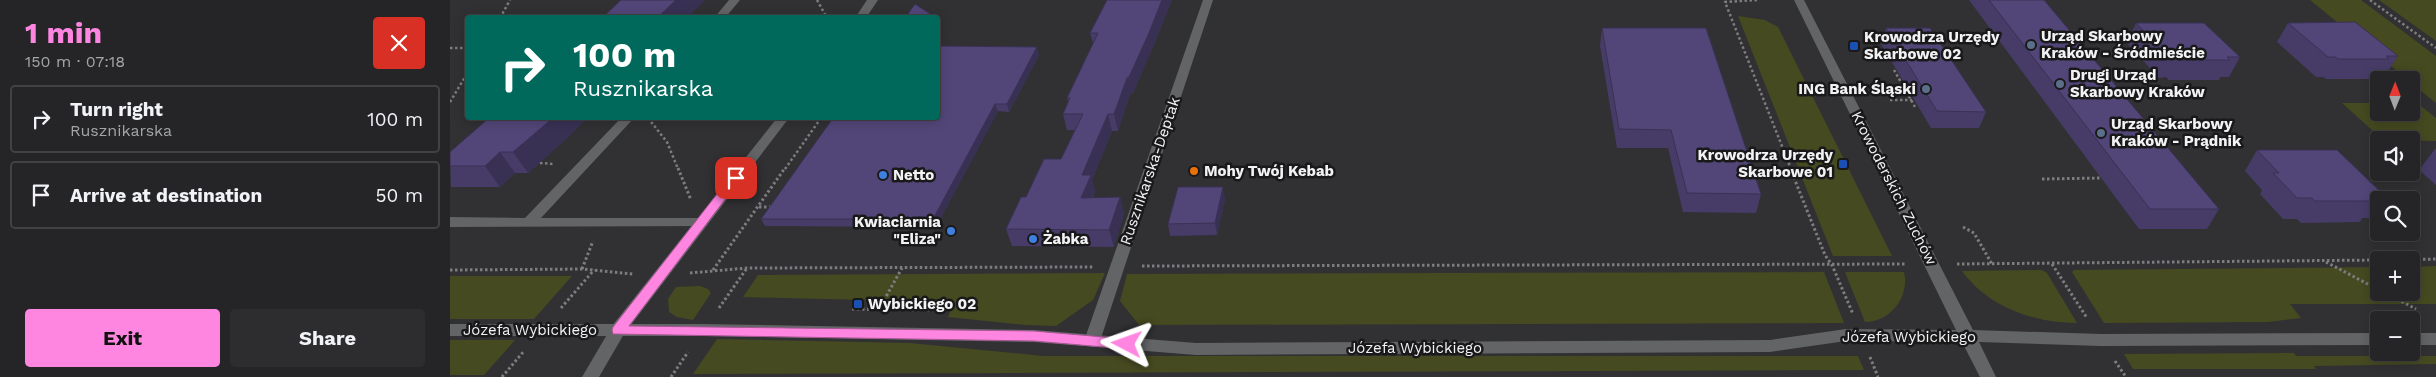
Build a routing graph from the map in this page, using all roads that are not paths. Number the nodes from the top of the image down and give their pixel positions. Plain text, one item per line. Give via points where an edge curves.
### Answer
1 (735, 0) edge
2 (873, 0) edge
3 (1208, 0) edge
4 (1799, 0) edge
5 (722, 15) edge
6 (862, 15) edge
7 (626, 120) edge
8 (782, 120) edge
9 (530, 221) junction
10 (450, 222) edge
11 (700, 223) junction
12 (450, 330) edge
13 (618, 330) junction
14 (1967, 337) junction
15 (2370, 339) edge
16 (2420, 339) edge
17 (2436, 339) edge
18 (1092, 341) junction
19 (590, 377) edge
20 (1988, 377) edge

1 - 5 street
2 - 6 street
3 - 18 street, Rusznikarska-Deptak
4 - 14 street, Krowoderskich Zuchów
7 - 9 street
8 - 11 street
9 - 10 street
9 - 11 street
11 - 13 street
12 - 13 street, Józefa Wybickiego
13 - 18 street, Józefa Wybickiego via 1034,336
13 - 19 street
14 - 15 street, Józefa Wybickiego
14 - 18 street, Józefa Wybickiego via 1846,335 1770,346 1196,349
14 - 20 street, Krowoderskich Zuchów
16 - 17 street

